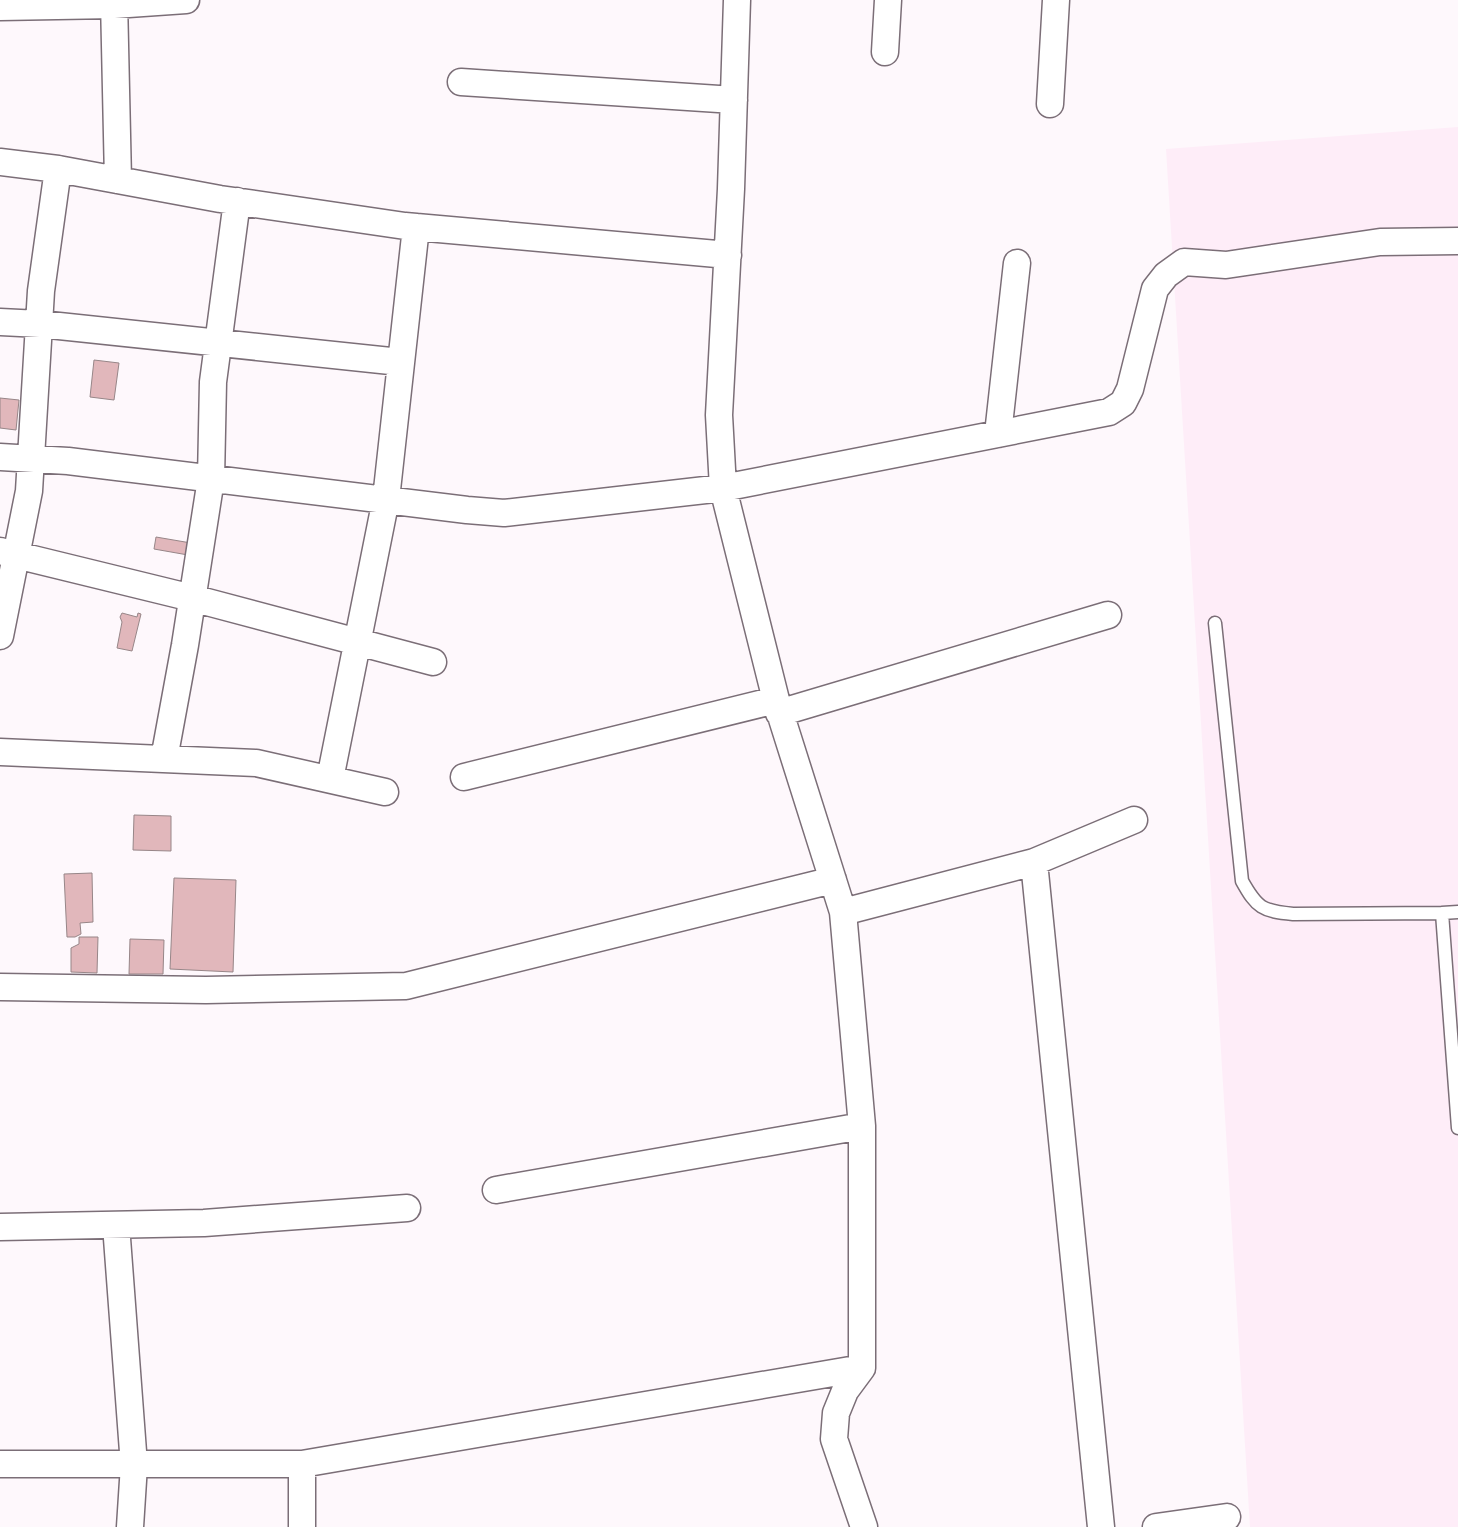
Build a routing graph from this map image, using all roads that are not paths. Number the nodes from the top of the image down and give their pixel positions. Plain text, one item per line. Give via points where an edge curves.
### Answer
1 (186, 0) edge
2 (737, 0) edge
3 (888, 0) edge
4 (1056, 0) edge
5 (114, 3) edge
6 (0, 7) edge
7 (885, 52) dead end
8 (461, 82) dead end
9 (734, 100) junction
10 (1050, 104) dead end
11 (0, 162) edge
12 (58, 169) junction
13 (118, 180) junction
14 (238, 201) junction
15 (416, 227) junction
16 (1458, 241) edge
17 (728, 255) junction
18 (1017, 263) dead end
19 (0, 322) edge
20 (40, 324) junction
21 (219, 344) junction
22 (400, 362) junction
23 (998, 434) junction
24 (0, 457) edge
25 (32, 459) junction
26 (211, 480) junction
27 (723, 488) junction
28 (386, 499) junction
29 (8, 553) edge
30 (192, 598) junction
31 (1108, 615) dead end
32 (1215, 623) dead end
33 (0, 636) edge
34 (358, 642) junction
35 (434, 662) dead end
36 (777, 707) junction
37 (0, 752) edge
38 (164, 760) junction
39 (464, 777) dead end
40 (330, 779) junction
41 (386, 792) dead end
42 (1134, 820) dead end
43 (1034, 862) junction
44 (833, 880) junction
45 (843, 912) junction
46 (1458, 912) edge
47 (1442, 913) junction
48 (0, 987) edge
49 (862, 1126) junction
50 (1458, 1128) edge
51 (496, 1190) dead end
52 (407, 1208) dead end
53 (116, 1224) junction
54 (0, 1226) edge
55 (862, 1368) junction
56 (0, 1464) edge
57 (134, 1464) junction
58 (302, 1464) junction
59 (1227, 1517) dead end
60 (130, 1527) edge
61 (302, 1527) edge
62 (864, 1527) edge
63 (1101, 1527) edge
64 (1156, 1527) edge

1 - 5 street
2 - 9 street
3 - 7 street
4 - 10 street
5 - 6 street
5 - 13 street
8 - 9 street
9 - 17 street
11 - 12 street
12 - 13 street
12 - 20 street via 41,291
13 - 14 street
14 - 15 street
14 - 21 street
15 - 17 street
15 - 22 street
16 - 23 street via 1380,242 1226,266 1184,262 1155,289 1130,389 1123,403 1109,412
17 - 27 street via 719,415
18 - 23 street
19 - 20 street
20 - 21 street
20 - 25 street
21 - 22 street
21 - 26 street via 213,382
22 - 28 street
23 - 27 street
24 - 25 street
25 - 26 street
25 - 29 street via 29,491
26 - 28 street
26 - 30 street
27 - 28 street via 504,513
27 - 36 street
28 - 34 street
29 - 30 street
29 - 33 street
30 - 34 street
30 - 38 street
31 - 36 street
32 - 47 lane via 1242,882 1254,902 1272,912 1293,914
34 - 35 street
34 - 40 street
36 - 39 street
36 - 44 street
37 - 38 street
38 - 40 street via 256,763
40 - 41 street
42 - 43 street
43 - 45 street
43 - 63 street
44 - 45 street
44 - 48 street via 406,986 206,990
45 - 49 street
46 - 47 lane
47 - 50 lane
49 - 51 street
49 - 55 street
52 - 53 street via 204,1223
53 - 54 street
53 - 57 street
55 - 58 street
55 - 62 street via 845,1391 836,1413 834,1439
56 - 57 street
57 - 58 street
57 - 60 street
58 - 61 street
59 - 64 street

